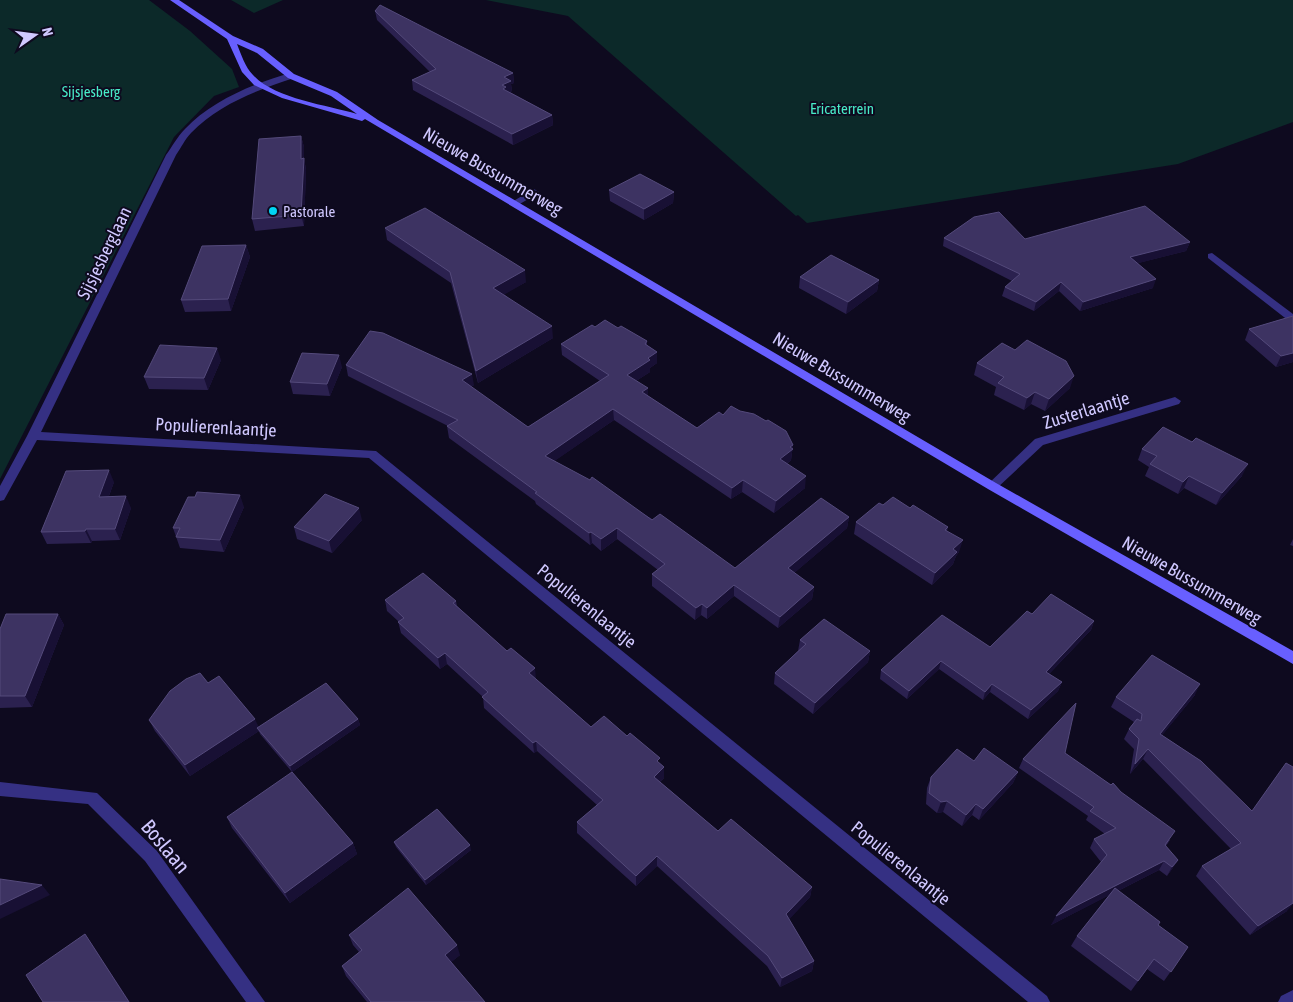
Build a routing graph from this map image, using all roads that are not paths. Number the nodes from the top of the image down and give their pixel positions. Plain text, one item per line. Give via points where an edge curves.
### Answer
1 (174, 0) edge
2 (230, 38) junction
3 (290, 76) junction
4 (260, 87) junction
5 (375, 122) junction
6 (534, 192) dead end
7 (515, 203) junction
8 (1212, 256) dead end
9 (1293, 319) edge
10 (1176, 402) dead end
11 (34, 436) junction
12 (992, 486) junction
13 (0, 497) edge
14 (1293, 658) edge
15 (0, 789) edge
16 (1293, 999) edge
17 (256, 1002) edge
18 (1041, 1002) edge
19 (1287, 1002) edge

1 - 2 main road, Nieuwe Bussummerweg
2 - 3 main road, Nieuwe Bussummerweg via 260,52
2 - 4 main road, Nieuwe Bussummerweg via 249,76
3 - 4 street, Sijsjesberglaan
3 - 5 main road, Nieuwe Bussummerweg via 334,94
4 - 5 main road, Nieuwe Bussummerweg
4 - 11 street, Sijsjesberglaan via 212,110 188,131 171,155
5 - 7 main road, Nieuwe Bussummerweg
6 - 7 street
7 - 12 main road, Nieuwe Bussummerweg
8 - 9 street
10 - 12 street, Zusterlaantje via 1039,442
11 - 13 street, Sijsjesberglaan
11 - 18 street, Populierenlaantje via 372,454
12 - 14 main road, Nieuwe Bussummerweg
15 - 17 street, Boslaan via 92,798 151,856
16 - 19 street

